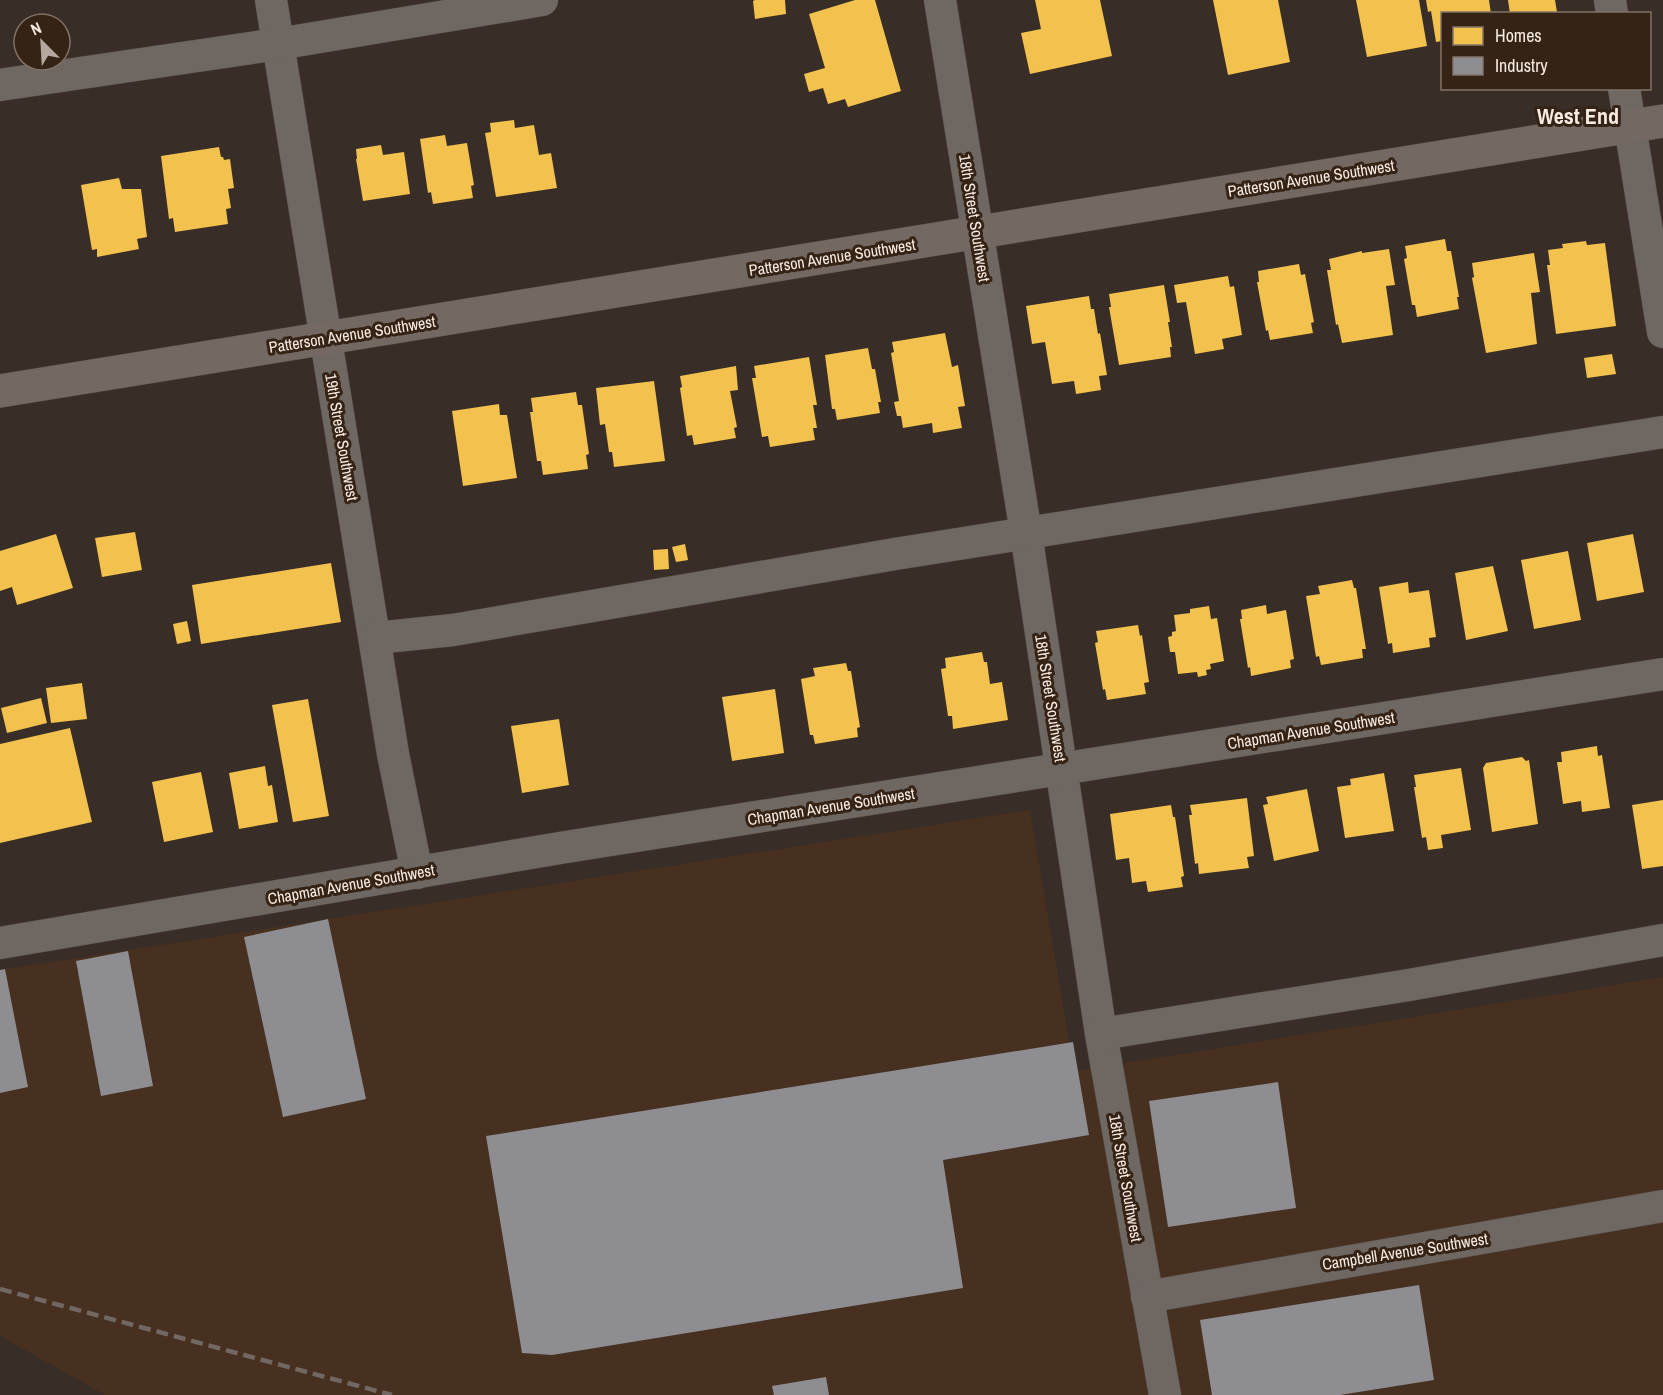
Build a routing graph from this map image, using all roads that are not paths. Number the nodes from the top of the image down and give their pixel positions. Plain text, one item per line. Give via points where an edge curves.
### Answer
1 (271, 0) edge
2 (542, 0) edge
3 (940, 0) edge
4 (278, 44) junction
5 (0, 85) edge
6 (1624, 90) edge
7 (1663, 121) edge
8 (1630, 126) junction
9 (977, 233) junction
10 (1663, 333) edge
11 (325, 338) junction
12 (0, 392) edge
13 (1663, 432) edge
14 (1026, 533) junction
15 (376, 638) junction
16 (1663, 674) edge
17 (1062, 770) junction
18 (417, 873) junction
19 (1663, 940) edge
20 (0, 943) edge
21 (1101, 1034) junction
22 (1663, 1206) edge
23 (1147, 1297) junction
24 (1164, 1395) edge

1 - 4 street, 19th Street Southwest
2 - 4 street
3 - 9 street, 18th Street Southwest
4 - 5 street
4 - 11 street, 19th Street Southwest
6 - 8 street
7 - 8 main road, Patterson Avenue Southwest
8 - 9 main road, Patterson Avenue Southwest
8 - 10 street
9 - 11 main road, Patterson Avenue Southwest
9 - 14 street, 18th Street Southwest
11 - 12 main road, Patterson Avenue Southwest
11 - 15 street, 19th Street Southwest
13 - 14 street
14 - 15 street via 453,630
14 - 17 street, 18th Street Southwest
15 - 18 street, 19th Street Southwest via 393,753
16 - 17 street, Chapman Avenue Southwest
17 - 18 street, Chapman Avenue Southwest
17 - 21 street, 18th Street Southwest
18 - 20 street, Chapman Avenue Southwest
19 - 21 street
21 - 23 street, 18th Street Southwest
22 - 23 street, Campbell Avenue Southwest
23 - 24 street, 18th Street Southwest

